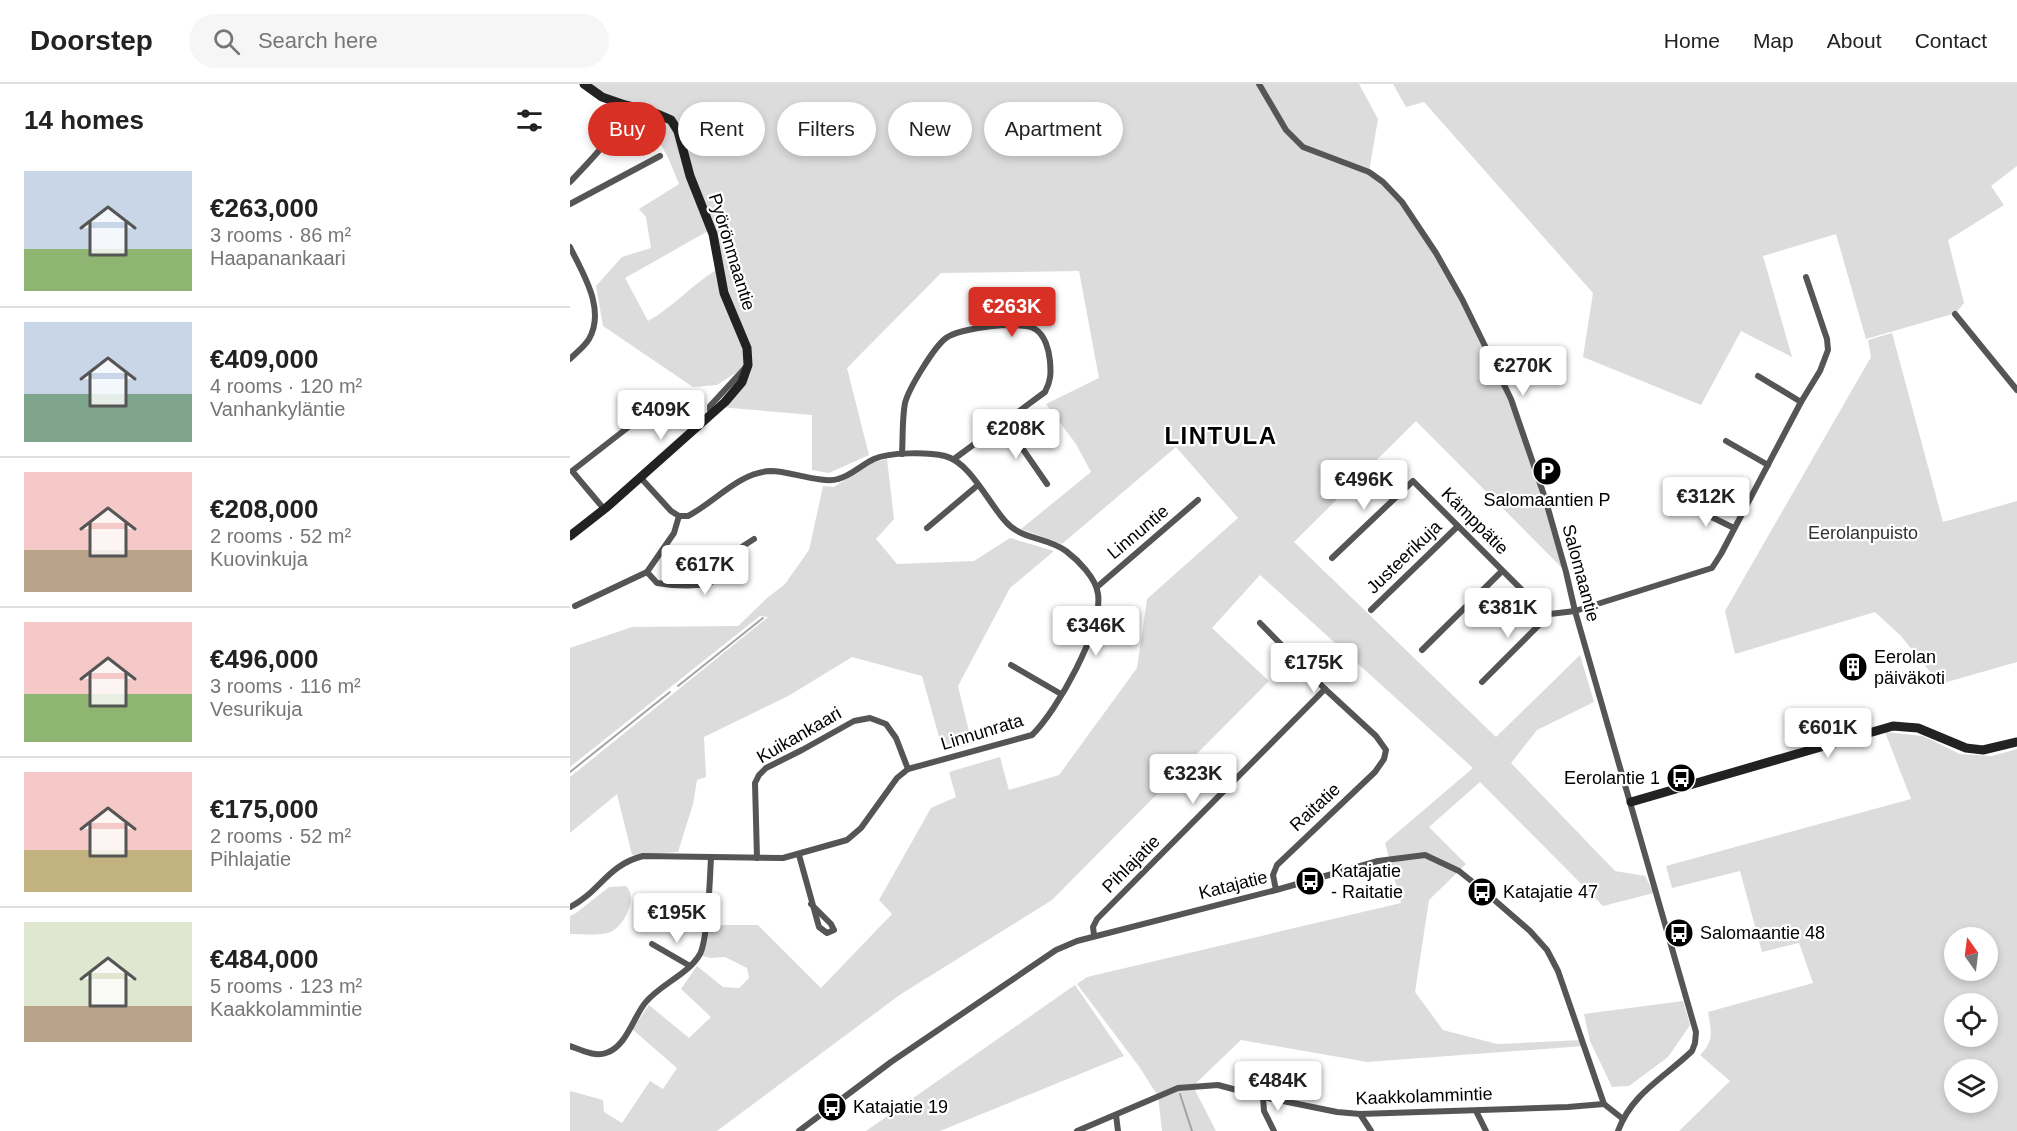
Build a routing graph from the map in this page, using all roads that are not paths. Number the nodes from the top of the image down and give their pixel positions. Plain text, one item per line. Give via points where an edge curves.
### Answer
1 (584, 84) edge
2 (1259, 84) edge
3 (616, 102) edge
4 (666, 118) edge
5 (593, 156) edge
6 (660, 156) dead end
7 (570, 182) edge
8 (570, 204) edge
9 (570, 247) edge
10 (1806, 277) dead end
11 (1955, 314) dead end
12 (570, 359) edge
13 (748, 365) junction
14 (1758, 376) dead end
15 (2017, 390) edge
16 (1801, 402) junction
17 (648, 411) dead end
18 (712, 413) junction
19 (1004, 422) junction
20 (1726, 441) dead end
21 (902, 454) junction
22 (954, 459) junction
23 (1768, 465) junction
24 (571, 472) edge
25 (640, 477) junction
26 (1047, 484) dead end
27 (978, 485) junction
28 (1198, 500) dead end
29 (1689, 506) dead end
30 (604, 509) junction
31 (679, 516) junction
32 (1458, 526) junction
33 (927, 528) dead end
34 (1734, 528) junction
35 (570, 536) edge
36 (754, 539) dead end
37 (1332, 558) dead end
38 (1502, 571) junction
39 (647, 572) junction
40 (1097, 587) junction
41 (575, 606) dead end
42 (1371, 610) dead end
43 (1575, 611) junction
44 (1550, 614) junction
45 (1260, 623) dead end
46 (1422, 650) dead end
47 (1011, 665) dead end
48 (1482, 682) dead end
49 (1325, 689) junction
50 (1061, 694) junction
51 (2017, 742) edge
52 (908, 769) junction
53 (1631, 802) junction
54 (799, 855) junction
55 (711, 857) junction
56 (757, 858) junction
57 (1276, 890) junction
58 (811, 904) junction
59 (570, 907) edge
60 (1094, 936) junction
61 (652, 944) dead end
62 (690, 966) junction
63 (570, 1046) edge
64 (1263, 1097) junction
65 (1604, 1104) junction
66 (1476, 1110) junction
67 (1360, 1114) junction
68 (1116, 1115) junction
69 (1623, 1119) junction
70 (799, 1131) edge
71 (1077, 1131) edge
72 (1118, 1131) edge
73 (1274, 1131) edge
74 (1371, 1131) edge
75 (1486, 1131) edge
76 (1618, 1131) edge

1 - 3 street, Pyörönmaantie
2 - 43 street, Salomaantie via 1286,130 1303,147 1369,172 1383,182 1436,253 1511,399 1545,498
4 - 13 street, Pyörönmaantie via 678,131 690,176 713,234 724,292 747,348
5 - 7 street
6 - 8 street
9 - 12 street via 590,289 595,314 588,341
10 - 16 street via 1828,350
11 - 15 street
13 - 18 street via 742,382
13 - 18 street via 711,406
14 - 16 street
16 - 23 street
17 - 24 street
18 - 25 street
19 - 21 street via 1045,392 1051,382 1045,340 1029,326 960,331 938,346 911,388 905,404
19 - 22 street
19 - 26 street
20 - 23 street
21 - 22 street
21 - 31 street via 875,459 836,480 759,472 699,510
22 - 27 street
23 - 34 street
24 - 30 street
25 - 30 street
25 - 31 street
27 - 33 street
27 - 40 street via 1006,523 1018,532 1058,544
28 - 40 street, Linnuntie
29 - 34 street
30 - 35 street
31 - 39 street via 674,533
32 - 37 street, Kämppätie via 1413,481
32 - 38 street, Kämppätie
32 - 42 street, Justeerikuja
34 - 43 street via 1712,568
36 - 39 street via 725,563 715,580 705,584 657,583
38 - 44 street, Kämppätie
38 - 46 street
39 - 41 street
40 - 50 street, Linnunrata via 1098,603 1089,644
43 - 44 street
43 - 53 street, Salomaantie
44 - 48 street
45 - 49 street
47 - 50 street
49 - 57 street, Raitatie via 1376,736 1386,750 1384,759 1277,865 1273,875
49 - 60 street, Pihlajatie via 1097,919
50 - 52 street, Linnunrata via 1032,735
51 - 53 street via 1983,750 1966,748 1918,728 1893,726
52 - 54 street via 851,838
52 - 56 street, Kuikankaari via 886,724 870,718 854,721 766,768 755,783
53 - 69 street, Salomaantie via 1696,1032 1692,1051 1637,1098
54 - 56 street
54 - 58 street
55 - 56 street
55 - 59 street via 643,856 628,860
55 - 62 street via 701,953
57 - 60 street, Katajatie
57 - 65 street, Katajatie via 1389,859 1425,855 1459,871 1547,950 1558,971
58 - 58 street via 819,927 827,933 834,930
60 - 70 street, Katajatie via 1056,950 891,1062
61 - 62 street
62 - 63 street via 643,1004 619,1045 595,1054
64 - 67 street, Kaakkolammintie
64 - 68 street, Kaakkolammintie via 1218,1085 1193,1086 1178,1088
64 - 73 street via 1264,1111
65 - 66 street, Kaakkolammintie
65 - 69 street
66 - 67 street, Kaakkolammintie
66 - 75 street
67 - 74 street
68 - 71 street, Kaakkolammintie
68 - 72 street
69 - 76 street, Salomaantie

